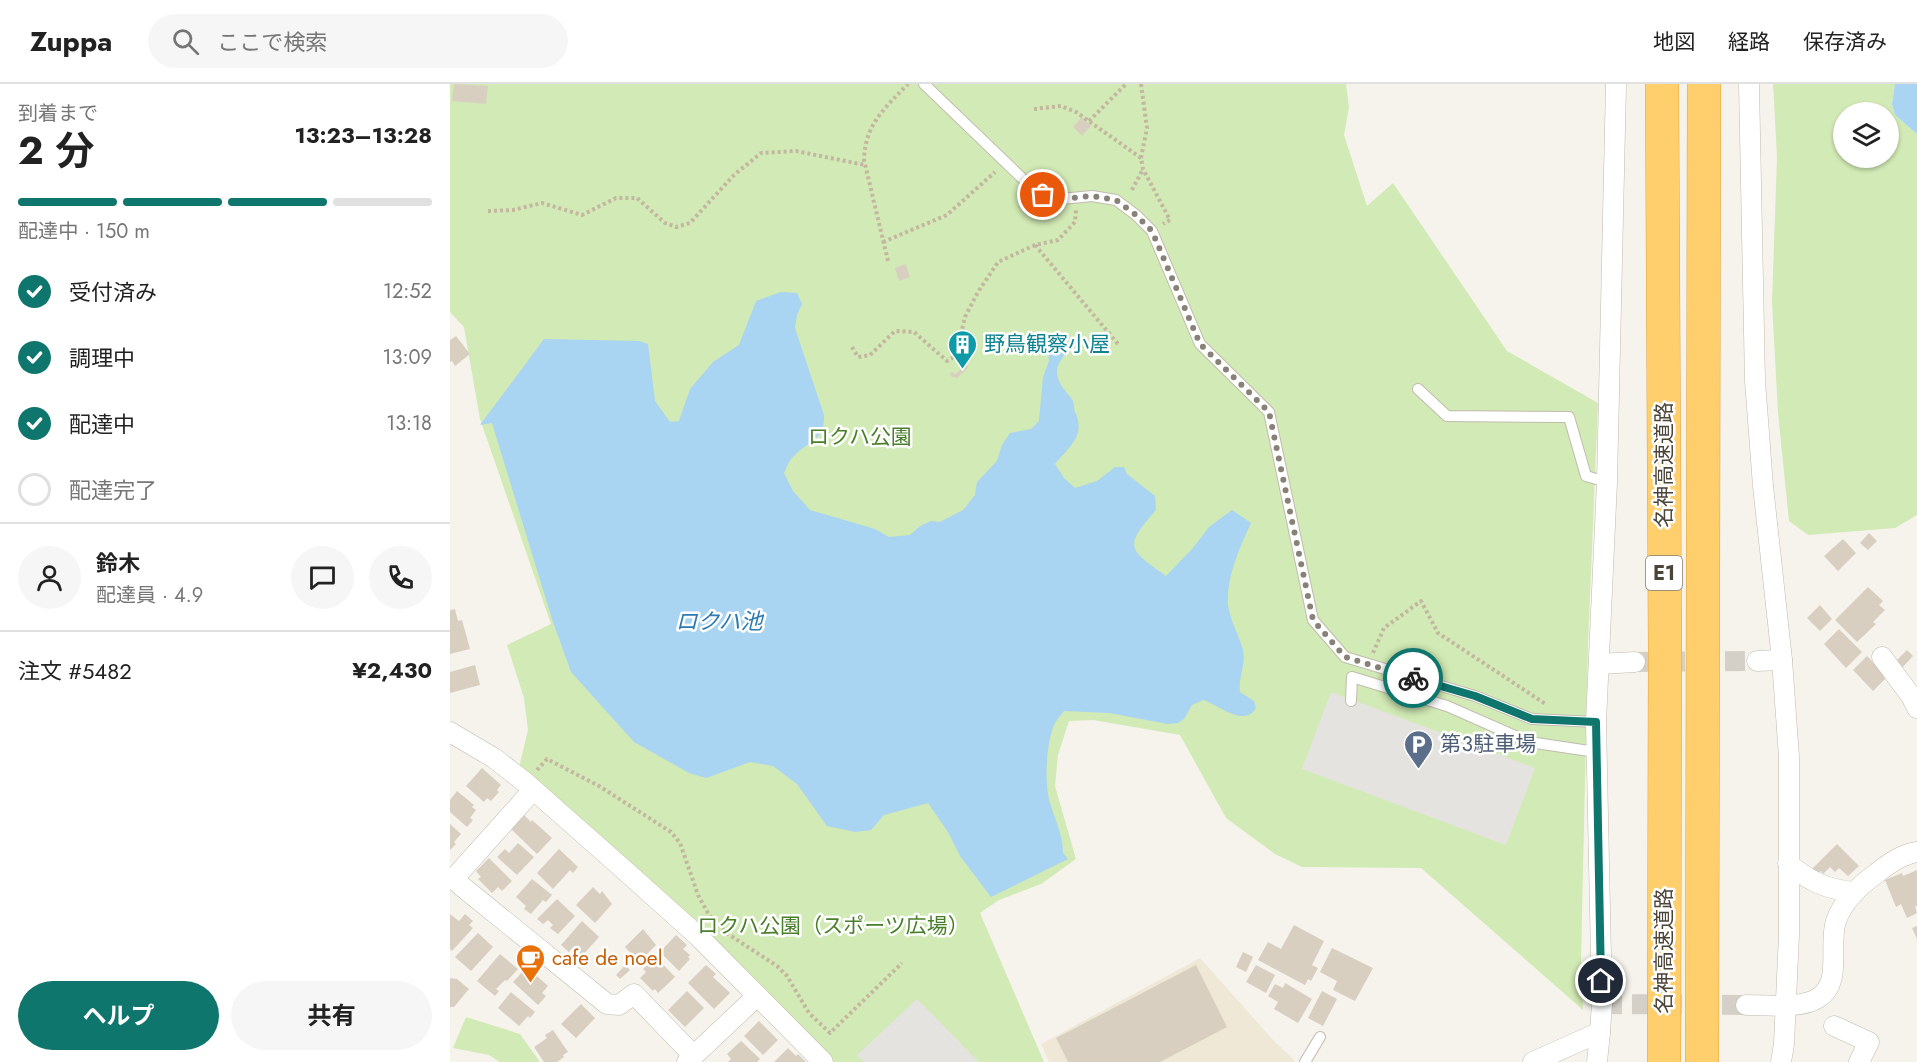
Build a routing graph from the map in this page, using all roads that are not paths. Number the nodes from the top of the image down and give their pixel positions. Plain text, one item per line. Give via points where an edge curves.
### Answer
1 (924, 84) edge
2 (1616, 84) edge
3 (1662, 84) edge
4 (1704, 84) edge
5 (1749, 84) edge
6 (1418, 389) dead end
7 (1607, 482) junction
8 (1882, 657) dead end
9 (1782, 660) junction
10 (1757, 661) tunnel mouth
11 (1635, 662) tunnel mouth
12 (1600, 664) junction
13 (1351, 701) dead end
14 (1917, 708) edge
15 (1596, 722) junction
16 (450, 732) edge
17 (1596, 752) junction
18 (529, 786) junction
19 (1917, 852) edge
20 (1788, 863) junction
21 (1855, 892) junction
22 (756, 997) junction
23 (1746, 1005) tunnel mouth
24 (1785, 1005) junction
25 (1834, 1026) dead end
26 (1600, 1032) junction
27 (1320, 1037) dead end
28 (690, 1059) edge
29 (823, 1062) edge
30 (1305, 1062) edge
31 (1533, 1062) edge
32 (1597, 1062) edge
33 (1664, 1062) edge
34 (1702, 1062) edge
35 (1781, 1062) edge
36 (1859, 1062) edge

1 - 15 lane via 1043,195 1116,200 1152,231 1200,344 1269,412 1313,620 1345,657 1475,696 1532,719
2 - 7 street
3 - 33 highway, 名神高速道路 / E1
4 - 34 highway, 名神高速道路 / E1
5 - 9 street via 1755,381
6 - 7 lane via 1447,417 1569,417 1586,476
7 - 12 street
8 - 14 street
9 - 10 street
9 - 20 street via 1789,757
11 - 12 street
12 - 15 street
13 - 17 lane via 1352,677 1447,706 1529,742
15 - 17 street
16 - 18 street via 494,758
17 - 26 street
18 - 22 street via 698,936
18 - 28 street via 457,875 459,884 607,1004 620,1005 634,994
19 - 21 street via 1886,866
20 - 21 street via 1816,883
20 - 24 street
21 - 24 street via 1835,924 1832,977 1827,991 1808,1003
22 - 28 street
22 - 29 street
23 - 24 street
24 - 35 street
25 - 36 street via 1869,1042
26 - 31 street
26 - 32 street
27 - 30 lane

